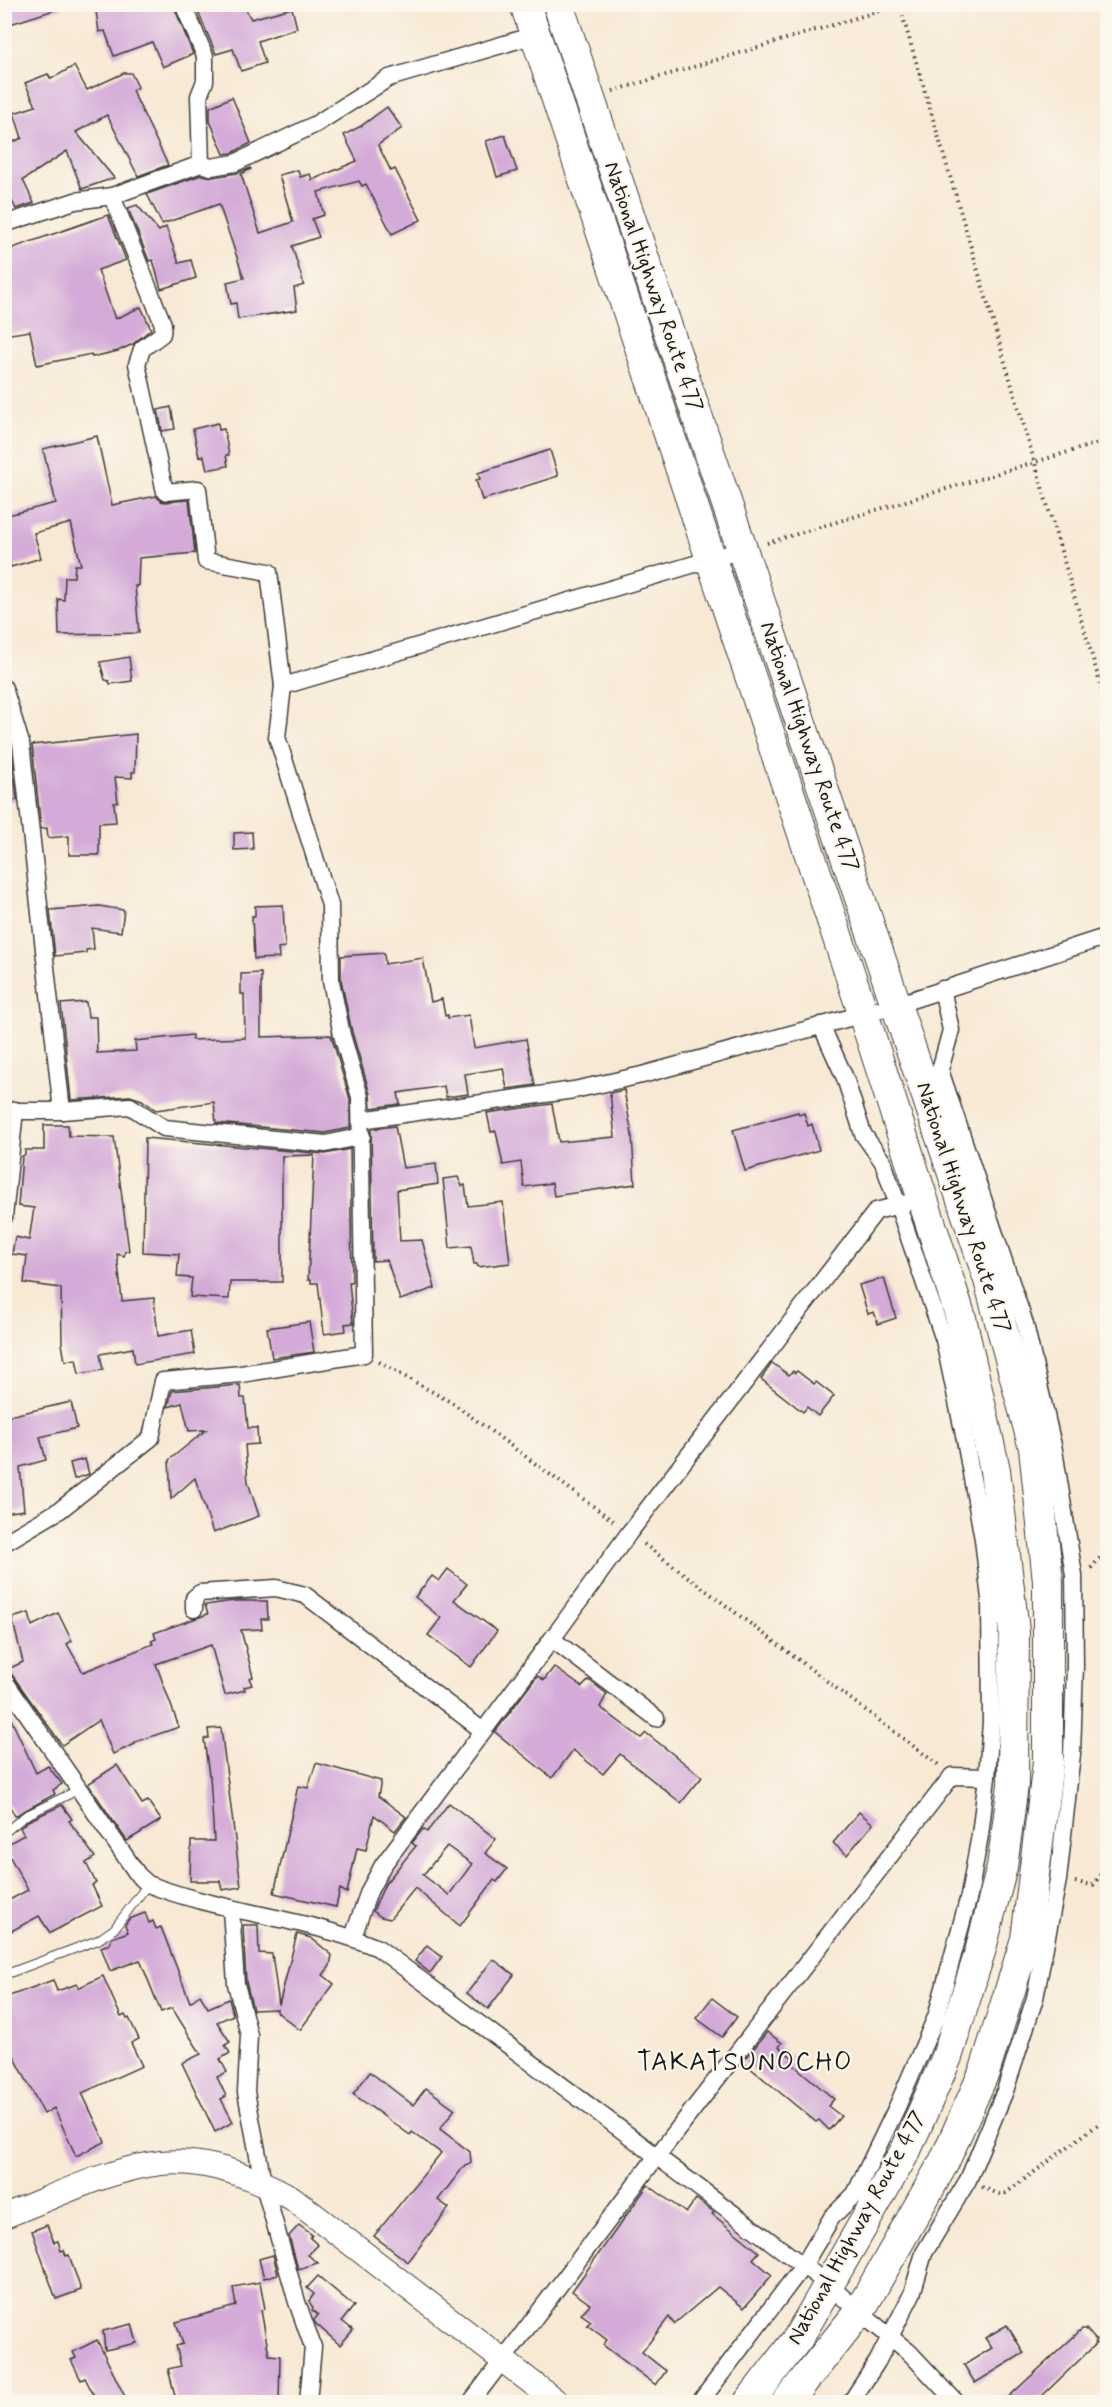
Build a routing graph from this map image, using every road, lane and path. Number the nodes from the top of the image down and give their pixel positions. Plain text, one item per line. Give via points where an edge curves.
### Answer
1 (183, 4) edge
2 (525, 4) edge
3 (558, 4) edge
4 (900, 5) edge
5 (535, 35) junction
6 (589, 98) junction
7 (201, 164) junction
8 (112, 196) junction
9 (4, 224) edge
10 (1107, 440) edge
11 (1033, 462) junction
12 (742, 550) junction
13 (711, 560) junction
14 (283, 686) junction
15 (4, 688) edge
16 (1107, 710) edge
17 (1107, 936) edge
18 (942, 989) junction
19 (896, 1005) junction
20 (863, 1013) junction
21 (821, 1025) junction
22 (10, 1111) edge
23 (62, 1111) junction
24 (362, 1128) junction
25 (910, 1202) junction
26 (4, 1217) edge
27 (364, 1354) junction
28 (629, 1533) junction
29 (4, 1543) edge
30 (194, 1609) dead end
31 (552, 1639) junction
32 (4, 1680) edge
33 (656, 1718) dead end
34 (483, 1731) junction
35 (952, 1776) junction
36 (987, 1777) junction
37 (80, 1789) junction
38 (4, 1833) edge
39 (1107, 1866) edge
40 (1058, 1880) junction
41 (148, 1884) junction
42 (231, 1909) junction
43 (353, 1937) junction
44 (4, 1975) edge
45 (1107, 2117) edge
46 (657, 2156) junction
47 (968, 2180) junction
48 (263, 2182) junction
49 (4, 2217) edge
50 (802, 2266) junction
51 (829, 2285) junction
52 (859, 2313) junction
53 (890, 2337) junction
54 (502, 2360) junction
55 (308, 2403) edge
56 (471, 2403) edge
57 (557, 2403) edge
58 (700, 2403) edge
59 (749, 2403) edge
60 (787, 2403) edge
61 (850, 2403) edge
62 (956, 2403) edge

1 - 7 street via 205,56 205,81 199,96
2 - 5 highway, National Highway Route 477
3 - 6 highway, National Highway Route 477
4 - 6 path
4 - 11 path
5 - 7 street via 389,78 316,124 236,163 211,167
5 - 13 highway, National Highway Route 477
6 - 12 highway, National Highway Route 477
7 - 8 street
8 - 9 street via 75,201
8 - 14 street via 163,324 162,334 142,349 137,364 165,492 198,489 206,561 269,572
10 - 11 path
11 - 12 path
11 - 16 path
12 - 13 street
12 - 19 highway, National Highway Route 477
13 - 14 street
13 - 20 highway, National Highway Route 477
14 - 24 street via 278,737 330,905 331,981 360,1097
15 - 23 street via 21,743
17 - 18 street
18 - 19 street
18 - 40 street via 951,1030 940,1070 1025,1324 1054,1450 1074,1575 1072,1754
19 - 20 street
19 - 52 highway, National Highway Route 477 via 989,1280 1034,1448 1048,1581 1048,1762 1026,1939 985,2070 944,2162
20 - 21 street
20 - 25 highway, National Highway Route 477
21 - 24 street via 642,1075
21 - 25 street via 845,1078 863,1134
22 - 23 street
22 - 26 street
23 - 24 street via 130,1106 164,1128 326,1144
24 - 27 street
25 - 28 street via 876,1211
25 - 36 street via 944,1340 983,1539 992,1662
25 - 51 highway, National Highway Route 477 via 961,1318 995,1470 1014,1631 1013,1785 1002,1867 981,1952 947,2057 906,2150
27 - 28 path via 454,1404
27 - 29 street via 241,1374 163,1381 151,1438 60,1510
28 - 31 street
28 - 35 path
30 - 34 street via 194,1598 200,1593 276,1588 305,1595
31 - 33 street
31 - 34 street
32 - 37 street
34 - 43 street via 383,1865
35 - 36 street
35 - 46 street
36 - 50 street via 969,1896 936,2017 855,2194 832,2217
37 - 38 lane via 25,1816
37 - 41 street
39 - 40 path via 1093,1885
40 - 47 street via 1035,1998 1005,2091
41 - 42 street
41 - 44 lane via 114,1929 98,1940
42 - 43 street
42 - 48 street via 236,1984 249,2035 246,2092
43 - 46 street via 405,1966
45 - 47 path via 1006,2193 999,2194
46 - 50 street
46 - 54 street
47 - 53 street via 924,2253 912,2294
48 - 49 street via 197,2164 161,2163 117,2172
48 - 54 street via 292,2198
48 - 55 street via 313,2347
50 - 51 street
50 - 58 street
51 - 52 street
51 - 59 highway, National Highway Route 477 via 798,2338
52 - 53 street
52 - 60 highway, National Highway Route 477
53 - 61 street
53 - 62 street
54 - 56 street
54 - 57 street

